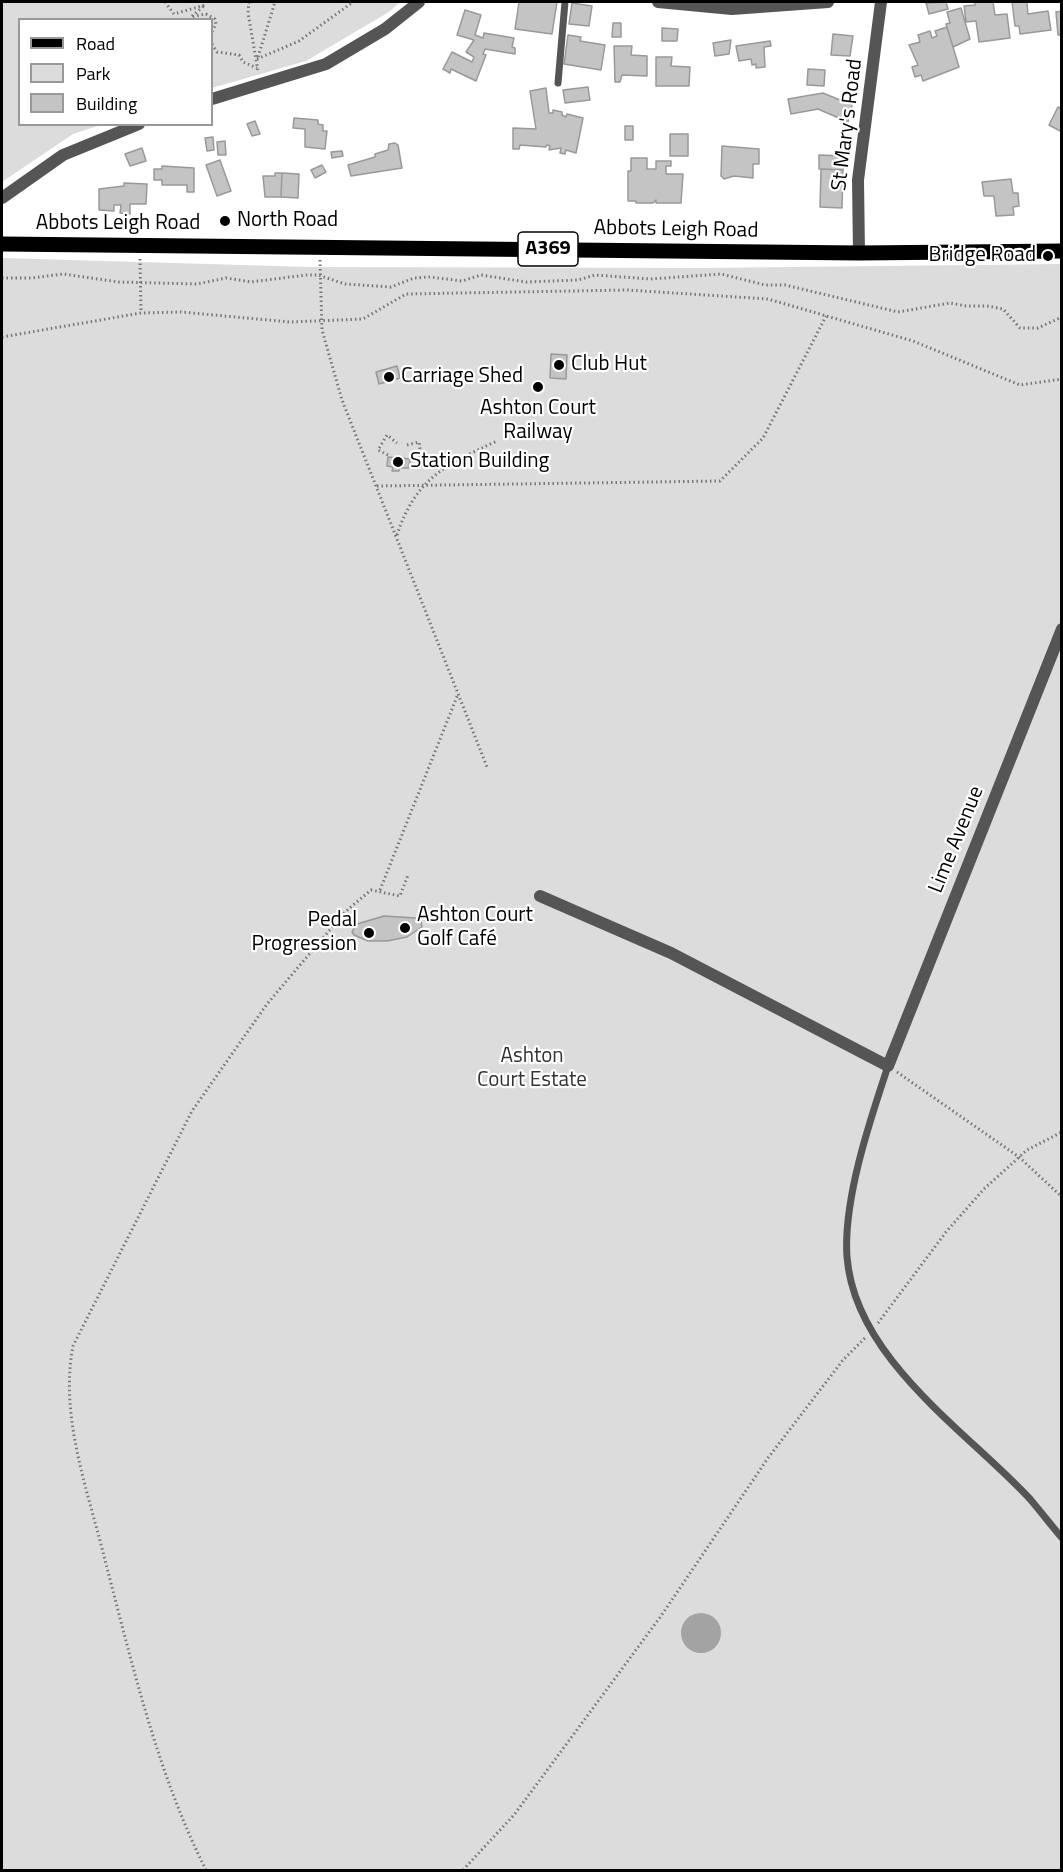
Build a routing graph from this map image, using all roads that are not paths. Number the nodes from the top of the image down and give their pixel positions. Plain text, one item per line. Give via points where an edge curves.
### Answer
1 (419, 2) edge
2 (565, 2) edge
3 (658, 2) edge
4 (828, 2) edge
5 (881, 2) edge
6 (558, 83) dead end
7 (213, 99) edge
8 (134, 126) edge
9 (2, 198) edge
10 (2, 244) edge
11 (1062, 251) edge
12 (859, 253) junction
13 (1062, 629) edge
14 (540, 896) dead end
15 (888, 1066) junction
16 (1062, 1538) edge

1 - 7 street via 385,29 326,64
2 - 6 lane
3 - 4 street via 732,9
5 - 12 street, St Mary's Road via 858,180
8 - 9 street via 63,155
10 - 12 main road, Abbots Leigh Road / A369
11 - 12 main road, Abbots Leigh Road / A369
13 - 15 street, Lime Avenue
14 - 15 street via 671,953
15 - 16 lane via 859,1161 848,1227 852,1285 872,1330 939,1415 1029,1499

